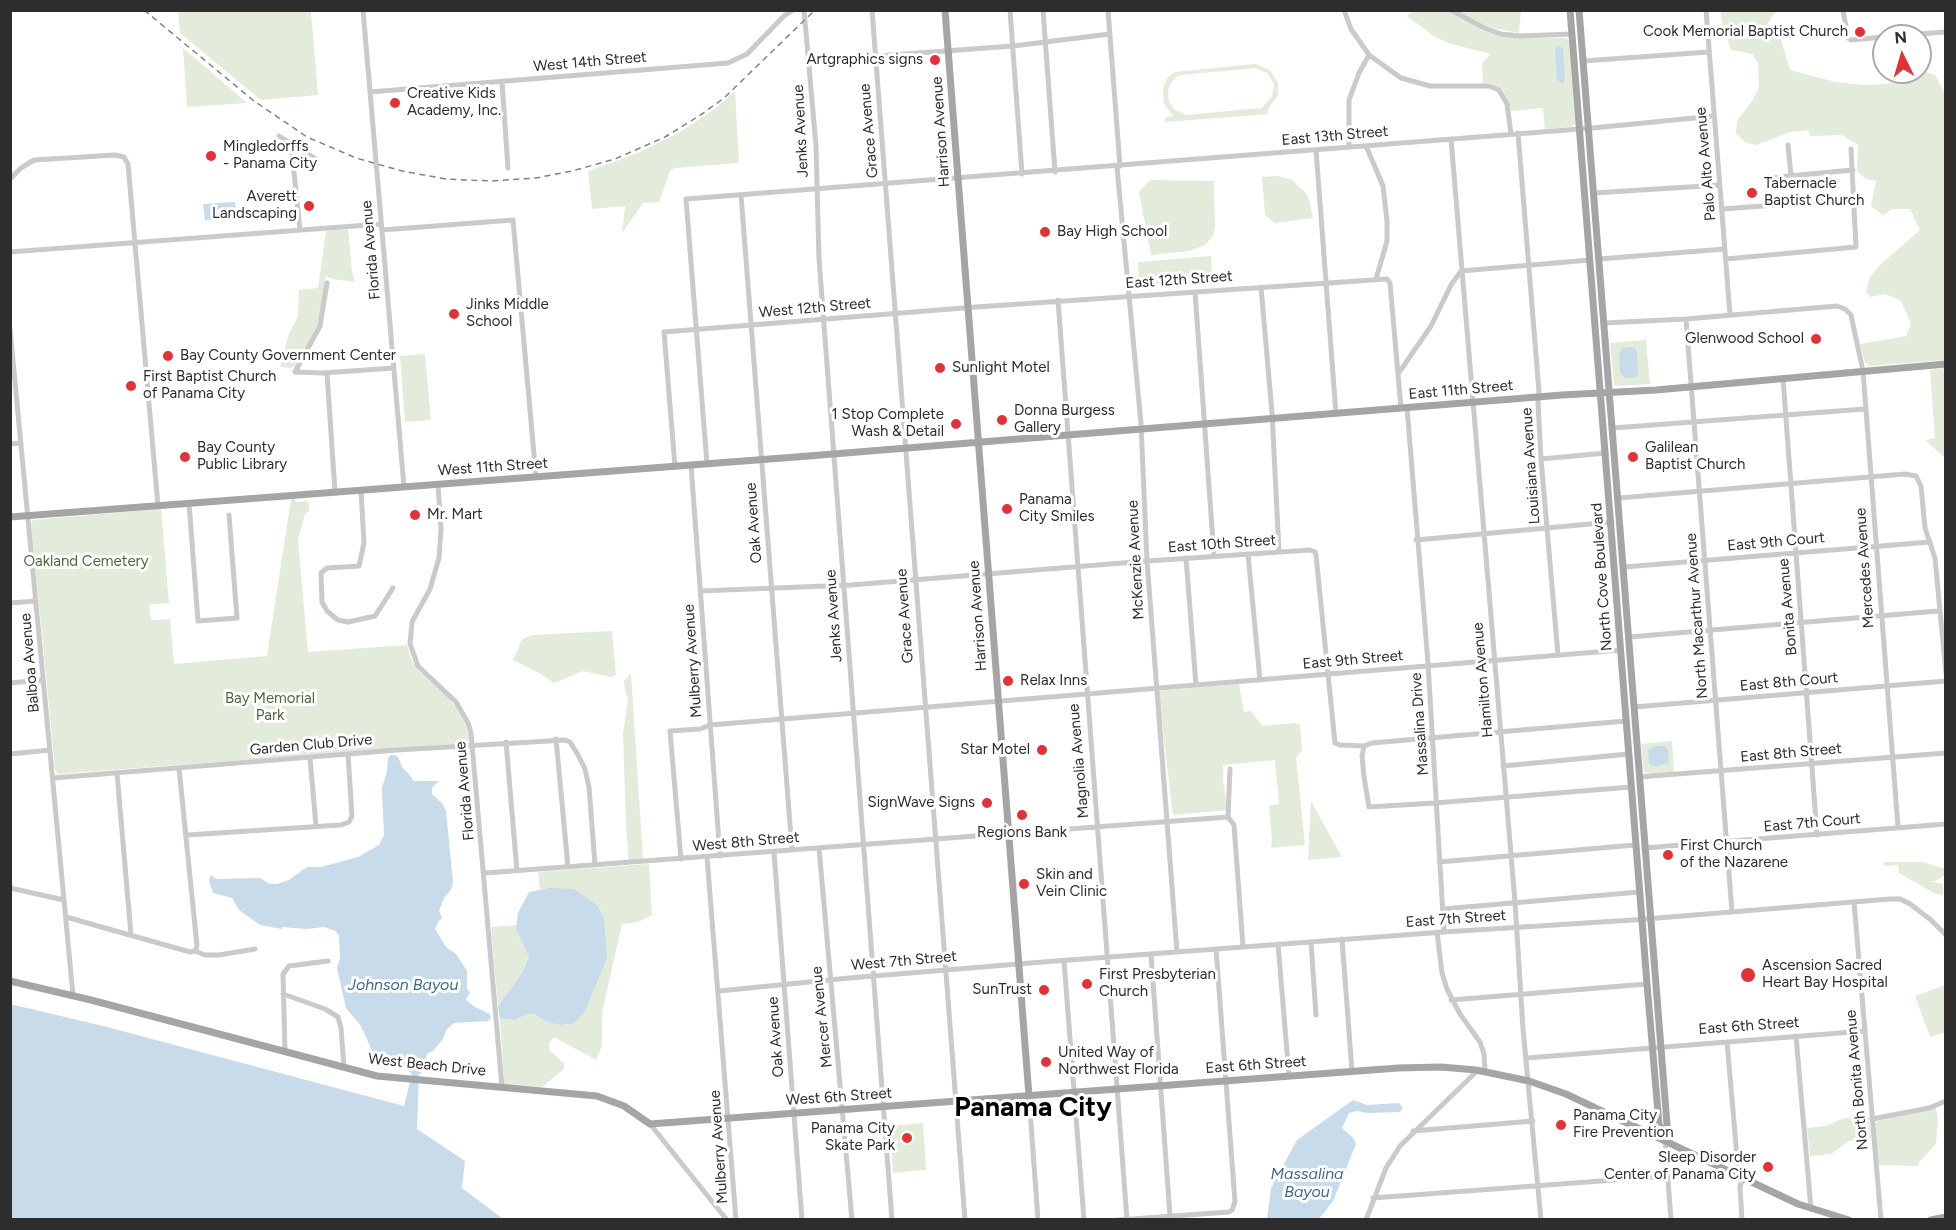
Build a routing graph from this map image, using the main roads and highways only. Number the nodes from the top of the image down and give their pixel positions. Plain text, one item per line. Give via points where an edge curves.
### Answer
1 (945, 10) edge
2 (1570, 10) edge
3 (1579, 10) edge
4 (1946, 364) edge
5 (1601, 393) junction
6 (1610, 393) junction
7 (978, 443) junction
8 (10, 517) edge
9 (1612, 522) junction
10 (1624, 567) junction
11 (1617, 595) junction
12 (1629, 637) junction
13 (1621, 650) junction
14 (1633, 692) junction
15 (1627, 736) junction
16 (1639, 777) junction
17 (1631, 787) junction
18 (1643, 826) junction
19 (1635, 845) junction
20 (1646, 874) junction
21 (10, 981) edge
22 (1029, 1096) junction
23 (650, 1124) joint
24 (1665, 1140) junction
25 (1946, 1217) edge
26 (1849, 1220) edge
27 (1931, 1220) edge

1 - 7 main road, Harrison Avenue
2 - 5 main road, North Cove Boulevard
3 - 6 main road, North Cove Boulevard
4 - 6 main road, East 11th Street
5 - 6 main road, East 11th Street
5 - 7 main road, East 11th Street
5 - 9 main road, North Cove Boulevard
6 - 10 main road, North Cove Boulevard
7 - 8 main road, West 11th Street
7 - 22 main road, Harrison Avenue
9 - 10 main road
9 - 11 main road, North Cove Boulevard
10 - 12 main road, North Cove Boulevard
11 - 12 main road
11 - 13 main road, North Cove Boulevard
12 - 14 main road, North Cove Boulevard
13 - 14 main road
13 - 15 main road, North Cove Boulevard
14 - 16 main road, North Cove Boulevard
15 - 16 main road
15 - 17 main road, North Cove Boulevard
16 - 18 main road, North Cove Boulevard
17 - 18 main road
17 - 19 main road, North Cove Boulevard
18 - 20 main road, North Cove Boulevard
19 - 20 main road
19 - 24 main road, North Cove Boulevard via 1659,1124
20 - 24 main road, North Cove Boulevard via 1667,1124
21 - 23 main road, West Beach Drive via 377,1076 603,1097 629,1108
22 - 23 main road, West 6th Street
22 - 24 main road, East 6th Street via 1429,1066 1529,1081 1576,1098
24 - 26 main road, East 6th Street via 1811,1209
25 - 27 main road

